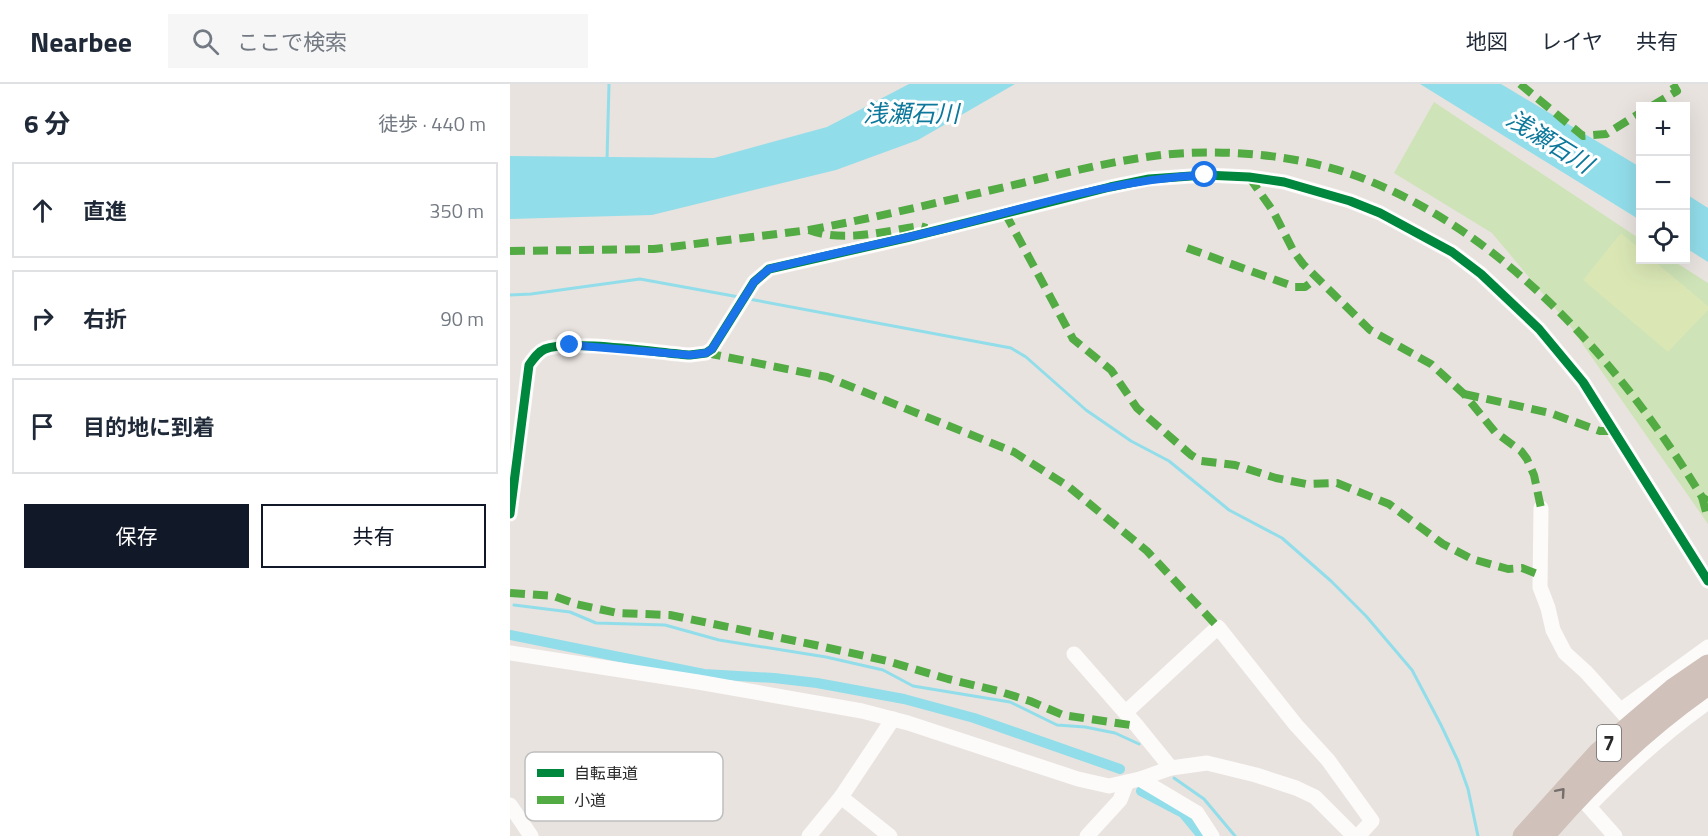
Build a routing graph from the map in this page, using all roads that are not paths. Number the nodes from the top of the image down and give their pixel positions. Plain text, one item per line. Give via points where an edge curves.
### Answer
1 (1541, 508) dead end
2 (510, 514) edge
3 (1708, 581) edge
4 (1708, 646) edge
5 (510, 653) edge
6 (1074, 654) dead end
7 (1708, 665) edge
8 (1708, 685) edge
9 (1708, 702) edge
10 (1126, 712) junction
11 (893, 719) junction
12 (1632, 723) junction
13 (1171, 768) junction
14 (1133, 781) junction
15 (841, 797) junction
16 (1584, 801) junction
17 (510, 805) edge
18 (531, 836) edge
19 (809, 836) edge
20 (890, 836) edge
21 (1087, 836) edge
22 (1212, 836) edge
23 (1356, 836) edge
24 (1523, 836) edge
25 (1544, 836) edge
26 (1615, 836) edge

1 - 12 street via 1540,587 1553,630 1565,653
2 - 3 street via 529,365 547,348 570,345 706,353 754,282 769,269 1110,187 1158,178 1226,176 1284,183 1350,201 1413,230 1481,274 1539,329 1577,375
4 - 12 street
5 - 11 street via 698,682
6 - 10 street
7 - 12 highway, 7
8 - 12 highway, 7
9 - 16 street
10 - 13 street
10 - 23 street via 1218,627 1328,760 1372,821
11 - 14 street via 1097,784
11 - 15 street
12 - 16 highway, 7
24 -> 12 highway, 7 via 1598,753
13 - 14 street
13 - 23 street via 1207,763 1296,788 1315,797
14 - 21 street
14 - 22 street via 1197,813
15 - 19 street
15 - 20 street
16 - 25 highway, 7
16 - 26 street
17 - 18 street

